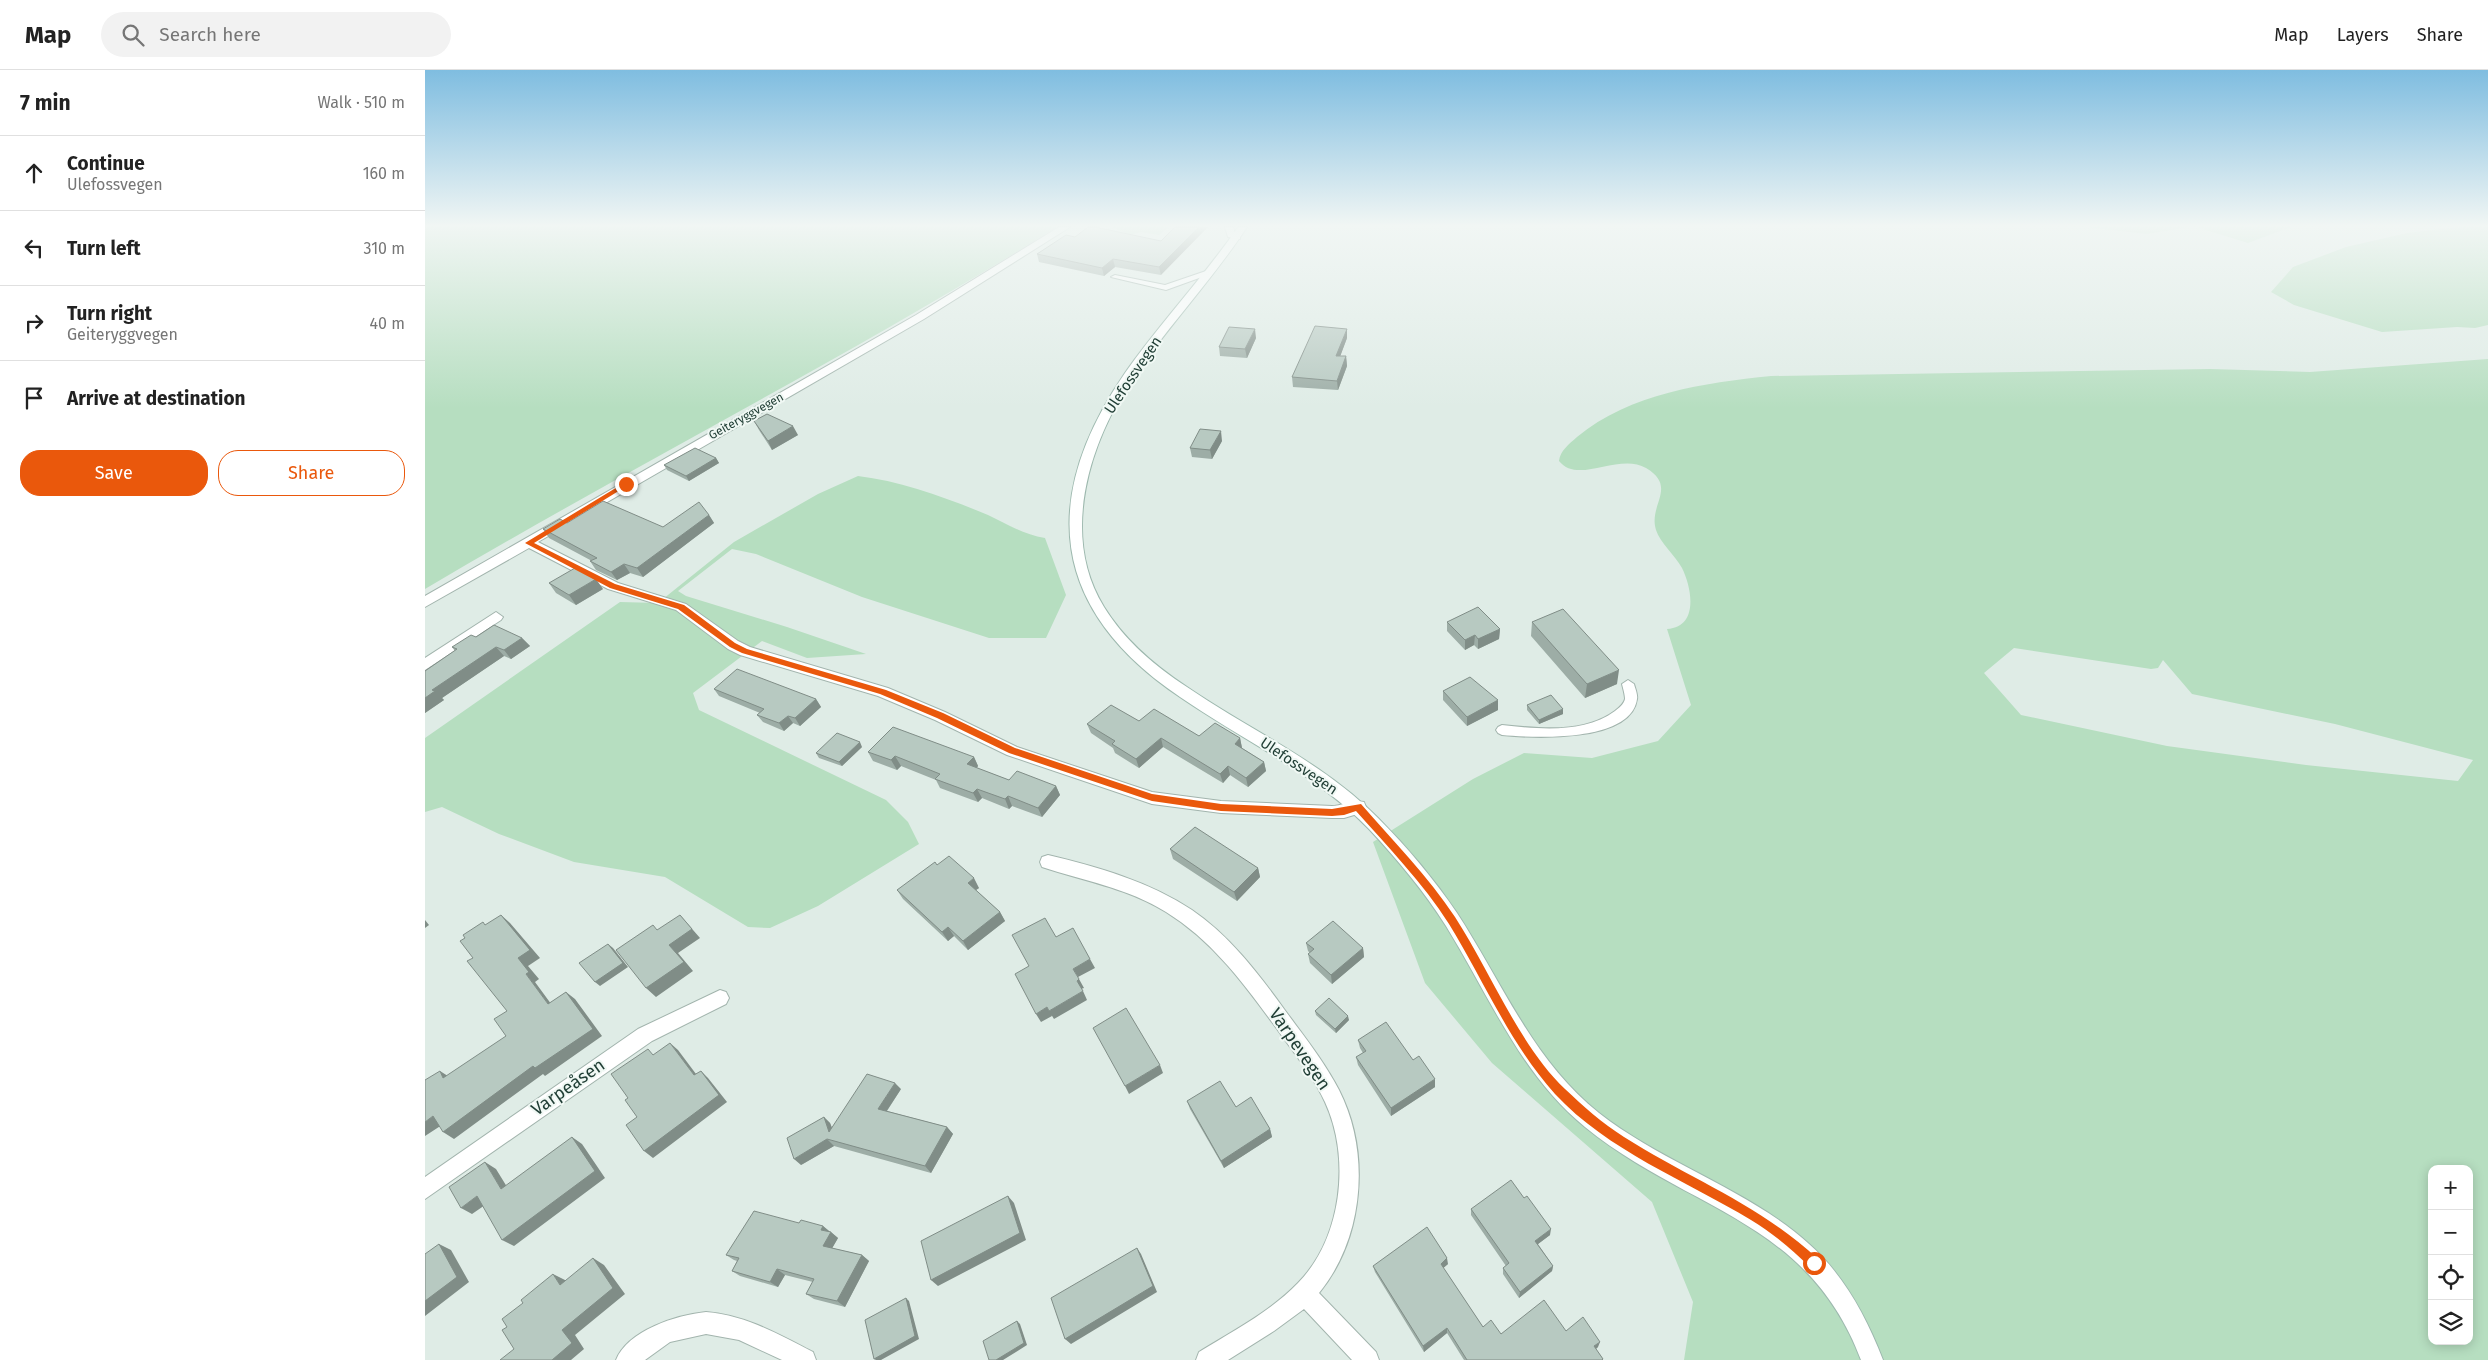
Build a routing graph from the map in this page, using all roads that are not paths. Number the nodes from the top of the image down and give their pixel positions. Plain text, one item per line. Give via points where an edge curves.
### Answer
1 (968, 287) edge
2 (1198, 287) edge
3 (529, 543) junction
4 (425, 602) edge
5 (496, 617) dead end
6 (425, 665) edge
7 (1628, 684) dead end
8 (1502, 730) dead end
9 (1357, 807) junction
10 (1048, 862) dead end
11 (720, 998) dead end
12 (425, 1189) edge
13 (1305, 1294) junction
14 (627, 1360) edge
15 (805, 1360) edge
16 (1207, 1360) edge
17 (1368, 1360) edge
18 (1872, 1360) edge

1 - 3 street, Geiteryggvegen
2 - 9 street, Ulefossvegen via 1133,370 1096,432 1088,452 1077,503 1075,541 1081,575 1101,615 1119,638 1153,670 1324,780
3 - 4 street, Geiteryggvegen
3 - 9 street via 613,586 681,607 745,651 883,692 1012,751 1152,798 1221,807 1332,812
5 - 6 street
7 - 8 lane via 1631,699 1623,713 1592,728 1537,735
9 - 18 street, Ulefossvegen via 1430,888 1513,1027 1559,1090 1620,1140 1756,1217 1791,1242 1814,1263 1839,1296 1863,1334
10 - 13 street, Varpevegen via 1126,883 1188,916 1259,990 1317,1070 1342,1121 1349,1156 1348,1195 1332,1253
11 - 12 street, Varpeåsen via 645,1034
13 - 16 street, Varpevegen
13 - 17 street
14 - 15 street via 666,1331 718,1322 739,1327

